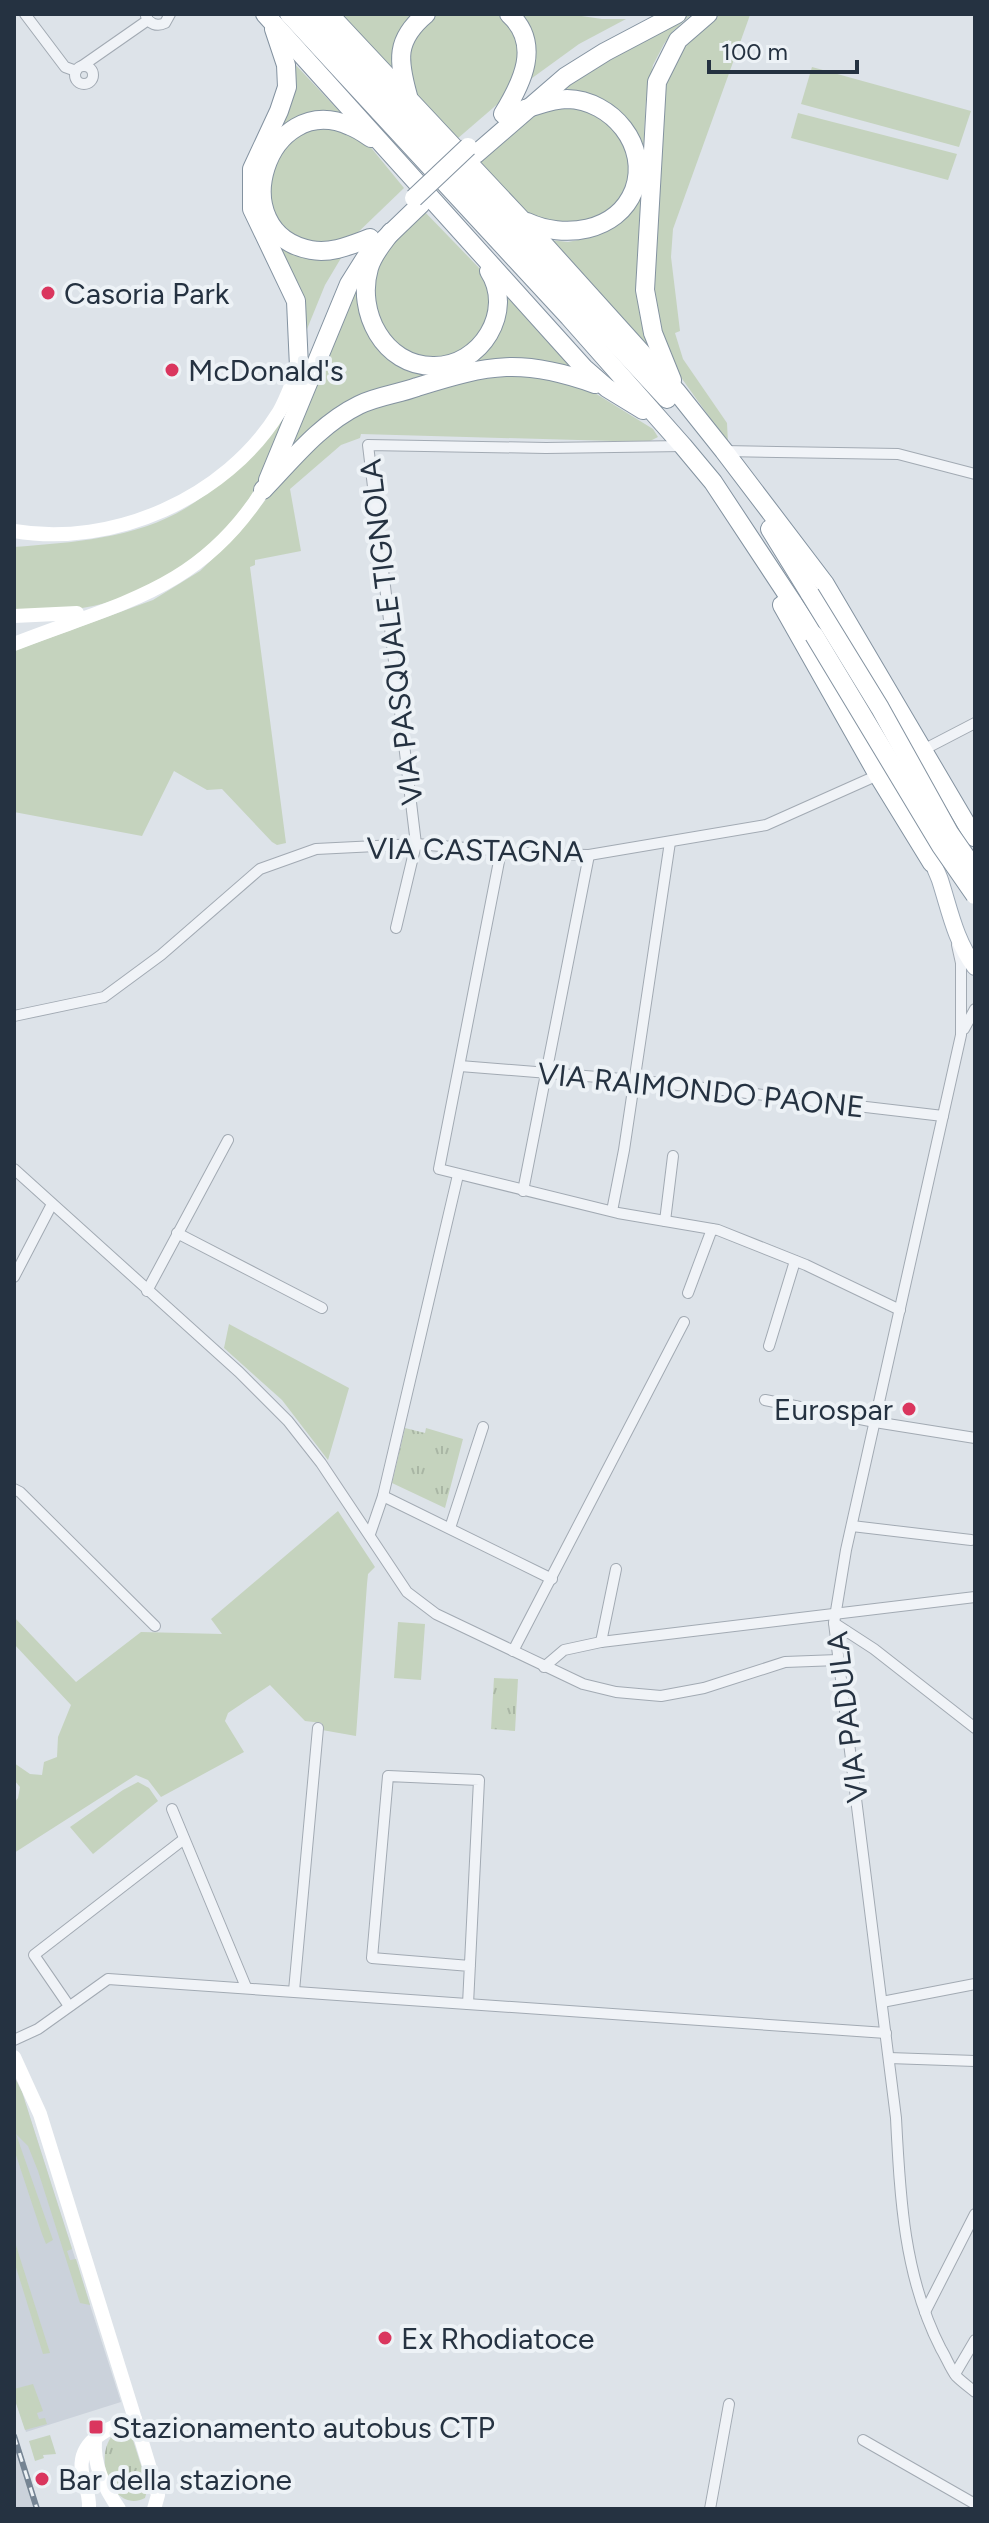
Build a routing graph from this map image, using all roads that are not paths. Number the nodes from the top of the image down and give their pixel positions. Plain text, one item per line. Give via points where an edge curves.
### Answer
1 (25, 14) edge
2 (170, 14) edge
3 (289, 14) edge
4 (310, 14) edge
5 (329, 14) edge
6 (426, 14) edge
7 (509, 14) edge
8 (659, 14) edge
9 (677, 14) edge
10 (708, 14) edge
11 (267, 16) edge
12 (147, 17) edge
13 (409, 99) junction
14 (525, 109) junction
15 (503, 114) junction
16 (389, 149) junction
17 (472, 151) junction
18 (418, 201) junction
19 (521, 219) junction
20 (391, 232) junction
21 (370, 238) junction
22 (477, 251) junction
23 (299, 367) junction
24 (607, 388) junction
25 (677, 392) junction
26 (663, 423) junction
27 (690, 424) junction
28 (683, 446) junction
29 (724, 451) junction
30 (975, 474) edge
31 (263, 490) junction
32 (14, 531) edge
33 (43, 536) junction
34 (14, 540) edge
35 (760, 551) junction
36 (105, 608) junction
37 (14, 616) edge
38 (14, 644) edge
39 (975, 723) edge
40 (923, 750) junction
41 (878, 775) junction
42 (974, 838) edge
43 (670, 842) junction
44 (416, 844) junction
45 (501, 851) junction
46 (589, 855) junction
47 (932, 863) junction
48 (975, 870) edge
49 (975, 895) edge
50 (396, 928) dead end
51 (954, 931) junction
52 (975, 967) edge
53 (975, 1009) edge
54 (14, 1016) edge
55 (961, 1035) junction
56 (460, 1066) junction
57 (546, 1074) junction
58 (635, 1080) junction
59 (943, 1116) junction
60 (228, 1140) dead end
61 (673, 1156) dead end
62 (14, 1169) edge
63 (458, 1175) junction
64 (523, 1191) junction
65 (52, 1204) junction
66 (612, 1211) junction
67 (665, 1221) junction
68 (712, 1229) junction
69 (177, 1233) junction
70 (795, 1261) junction
71 (14, 1277) edge
72 (147, 1291) junction
73 (688, 1293) dead end
74 (322, 1308) dead end
75 (900, 1310) junction
76 (684, 1322) dead end
77 (769, 1346) dead end
78 (765, 1400) dead end
79 (875, 1422) junction
80 (483, 1427) dead end
81 (975, 1438) edge
82 (14, 1489) edge
83 (383, 1496) junction
84 (852, 1526) junction
85 (450, 1528) junction
86 (370, 1534) junction
87 (971, 1540) dead end
88 (616, 1569) dead end
89 (552, 1579) junction
90 (975, 1597) edge
91 (834, 1618) junction
92 (155, 1626) dead end
93 (601, 1642) junction
94 (513, 1651) junction
95 (838, 1660) junction
96 (544, 1667) junction
97 (318, 1728) dead end
98 (975, 1728) edge
99 (172, 1809) dead end
100 (184, 1839) junction
101 (470, 1966) junction
102 (975, 1984) edge
103 (246, 1987) junction
104 (294, 1991) junction
105 (882, 2002) junction
106 (468, 2004) junction
107 (69, 2006) junction
108 (886, 2033) junction
109 (14, 2040) edge
110 (14, 2057) edge
111 (889, 2058) junction
112 (975, 2061) edge
113 (975, 2214) edge
114 (925, 2312) junction
115 (975, 2340) edge
116 (955, 2374) junction
117 (975, 2392) edge
118 (729, 2404) dead end
119 (135, 2419) junction
120 (95, 2438) junction
121 (863, 2440) dead end
122 (975, 2504) edge
123 (158, 2507) edge
124 (89, 2509) edge
125 (119, 2509) edge
126 (710, 2509) edge

1 - 12 street via 65,67 79,69
2 - 12 street via 161,24
3 - 26 highway
4 - 27 highway
5 - 13 highway
6 - 13 highway via 412,26 403,45 400,65
7 - 15 highway via 526,39 528,60 521,85
8 - 15 highway via 560,71
9 - 14 highway via 565,77
10 - 25 highway via 678,40 657,82 645,290 653,333
11 - 16 highway
11 - 23 highway via 286,65 287,87 252,169 252,209 296,301
13 - 19 highway
14 - 17 highway
14 - 19 highway via 569,99 604,109 623,127 637,162 629,200 597,226 555,232
15 - 17 highway
16 - 21 highway via 348,125 308,123 277,145 261,181 266,214 280,235 295,245 336,250
16 - 22 highway
17 - 18 highway
18 - 20 highway
18 - 21 highway
19 - 25 highway
20 - 22 highway via 369,267 366,304 388,347 422,366 437,367 467,355 495,324 500,308 497,283
20 - 31 highway via 349,284
21 - 23 highway via 340,280
22 - 24 highway
23 - 33 street via 279,411 259,438 203,489 127,524
24 - 26 highway
24 - 31 highway via 530,366 444,378 358,405 314,437
25 - 27 highway
25 - 29 highway
26 - 28 highway
27 - 48 highway, bridge via 745,493 810,594
28 - 35 highway
28 - 44 street, VIA PASQUALE TIGNOLA via 368,445
29 - 30 street via 898,454
29 - 40 highway via 825,584
31 - 36 street via 230,535 200,562 145,595
32 - 33 street
33 - 34 street
35 - 41 highway via 804,647
35 - 49 highway, bridge
36 - 37 street via 66,616
36 - 38 street
39 - 40 street
40 - 42 highway
41 - 43 street, VIA CASTAGNA via 766,825
41 - 47 highway
42 - 47 main road via 960,830 947,833 936,843
43 - 46 street, VIA CASTAGNA
43 - 58 street
44 - 45 street, VIA CASTAGNA
44 - 50 street
44 - 54 street, VIA CASTAGNA via 316,849 260,869 104,997
45 - 46 street, VIA CASTAGNA
45 - 56 street
46 - 57 street
47 - 51 main road
51 - 52 main road
51 - 55 street, VIA PADULA via 961,963
53 - 55 street, VIA PADULA
55 - 59 street, VIA PADULA
56 - 57 street, VIA RAIMONDO PAONE
56 - 63 street via 439,1169
57 - 58 street, VIA RAIMONDO PAONE
57 - 64 street
58 - 59 street, VIA RAIMONDO PAONE
58 - 66 street
59 - 75 street, VIA PADULA
60 - 69 street
61 - 67 street
62 - 65 street
63 - 64 street
63 - 83 street
64 - 66 street
65 - 71 street
65 - 72 street
66 - 67 street
67 - 68 street
68 - 70 street
68 - 73 street
69 - 72 street
69 - 74 street
70 - 75 street
70 - 77 street
72 - 86 street via 288,1421
75 - 79 street, VIA PADULA
76 - 89 street
78 - 79 street
79 - 81 street
79 - 84 street, VIA PADULA
80 - 85 street
82 - 92 street
83 - 85 street
83 - 86 street
84 - 87 street
84 - 91 street, VIA PADULA
85 - 89 street
86 - 94 street via 407,1592 436,1614
88 - 93 street
89 - 94 street
90 - 91 street
91 - 93 street
91 - 95 street, VIA PADULA
91 - 98 street
93 - 96 street via 564,1650
94 - 96 street
95 - 96 street via 785,1662 661,1696 583,1684
95 - 105 street, VIA PADULA
97 - 104 street
99 - 100 street
100 - 103 street
100 - 107 street via 34,1955
101 - 101 street via 372,1958 388,1776 479,1780
101 - 106 street
102 - 105 street
103 - 104 street
103 - 107 street via 108,1979
104 - 106 street
105 - 108 street, VIA PADULA
106 - 108 street
107 - 109 street
108 - 111 street, VIA PADULA
110 - 119 street via 40,2114
111 - 112 street
111 - 114 street, VIA PADULA via 906,2245
113 - 114 street
114 - 116 street, VIA PADULA
115 - 116 street
116 - 117 street, VIA PADULA
118 - 126 street
119 - 120 street
119 - 123 street
120 - 124 street via 82,2467
120 - 125 street via 102,2481
121 - 122 street

